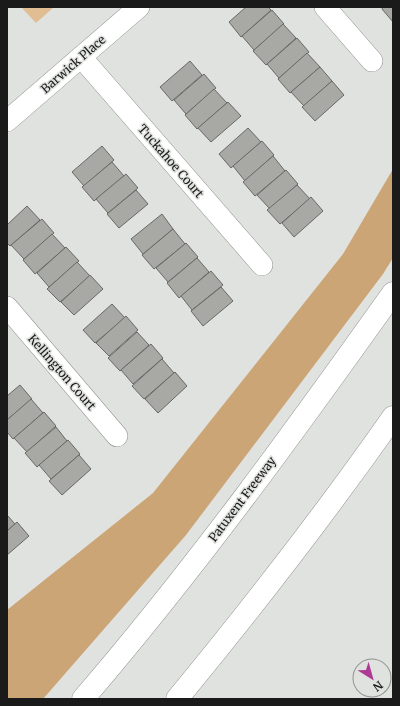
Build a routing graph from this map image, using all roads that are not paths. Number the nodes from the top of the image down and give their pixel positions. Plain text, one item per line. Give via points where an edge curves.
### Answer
1 (139, 7) edge
2 (325, 7) edge
3 (81, 57) junction
4 (372, 61) dead end
5 (7, 121) edge
6 (262, 265) dead end
7 (393, 293) edge
8 (7, 307) edge
9 (393, 417) edge
10 (117, 436) dead end
11 (83, 699) edge
12 (177, 699) edge

1 - 3 street, Barwick Place
2 - 4 street
3 - 5 street, Barwick Place
3 - 6 street, Tuckahoe Court
7 - 11 highway, Patuxent Freeway via 284,445 184,576
8 - 10 street, Kellington Court
9 - 12 highway via 348,482

